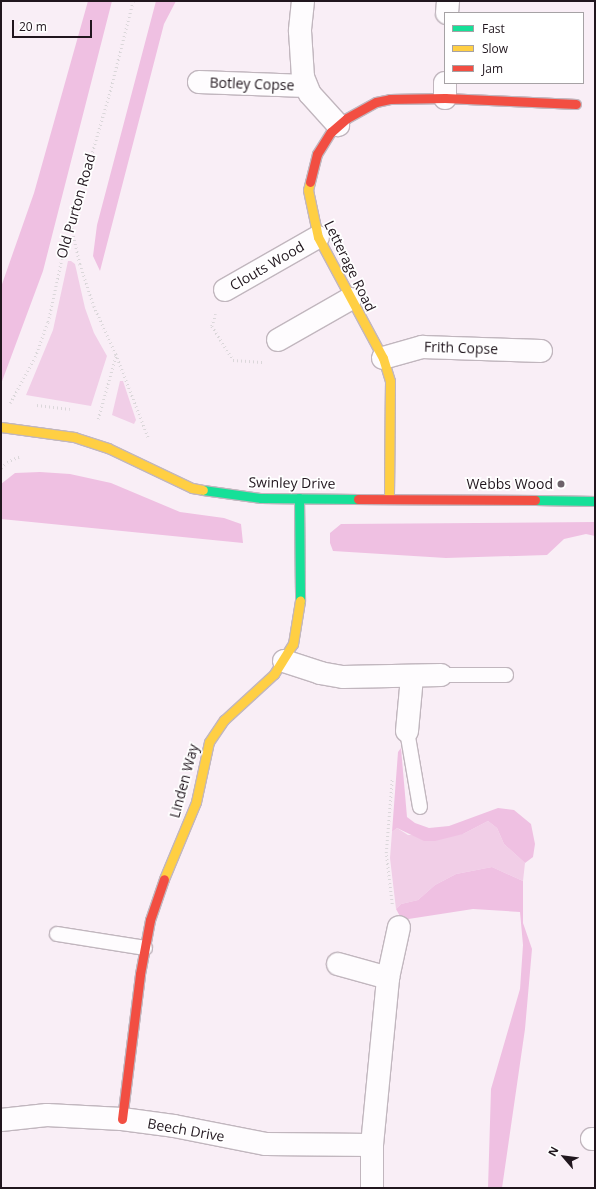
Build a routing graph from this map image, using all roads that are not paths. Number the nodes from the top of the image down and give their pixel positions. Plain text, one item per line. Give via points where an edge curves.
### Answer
1 (303, 1) edge
2 (448, 1) edge
3 (447, 12) edge
4 (199, 82) dead end
5 (306, 86) junction
6 (445, 91) edge
7 (576, 104) dead end
8 (338, 125) junction
9 (318, 237) junction
10 (225, 290) road end
11 (350, 299) junction
12 (278, 340) road end
13 (541, 351) dead end
14 (383, 358) junction
15 (1, 428) edge
16 (299, 498) junction
17 (389, 498) junction
18 (595, 501) edge
19 (284, 661) junction
20 (442, 675) joint
21 (506, 675) dead end
22 (412, 678) junction
23 (407, 731) joint
24 (420, 808) dead end
25 (399, 927) road end
26 (57, 934) dead end
27 (145, 948) junction
28 (338, 964) dead end
29 (388, 978) junction
30 (122, 1119) junction
31 (1, 1120) edge
32 (372, 1145) junction
33 (372, 1188) edge

1 - 5 street, Botley Copse via 301,65
2 - 3 street
4 - 5 street, Botley Copse
5 - 8 street, Botley Copse
6 - 7 street, Letterage Road
6 - 8 street, Letterage Road via 376,102 357,110
8 - 9 street, Letterage Road via 317,154 309,178 309,203
9 - 10 street, Clouts Wood
9 - 11 street, Letterage Road
11 - 12 street
11 - 14 street, Letterage Road
13 - 14 street, Frith Copse via 422,347
14 - 17 street, Letterage Road via 390,381 391,396
15 - 16 street, Swinley Drive via 54,433 91,442 120,453 192,488 207,492 261,498
16 - 17 street, Swinley Drive
16 - 19 street, Linden Way via 300,606 293,644
17 - 18 street, Swinley Drive
19 - 22 street via 320,673 343,677
19 - 27 street, Linden Way via 274,674 224,720 212,737 190,820 158,891
20 - 21 lane
20 - 22 street
22 - 23 street
23 - 24 lane
25 - 29 street
26 - 27 lane
27 - 30 street, Linden Way
28 - 29 street
29 - 32 street
30 - 31 street, Beech Drive via 47,1114
30 - 32 street, Beech Drive via 266,1144
32 - 33 street

